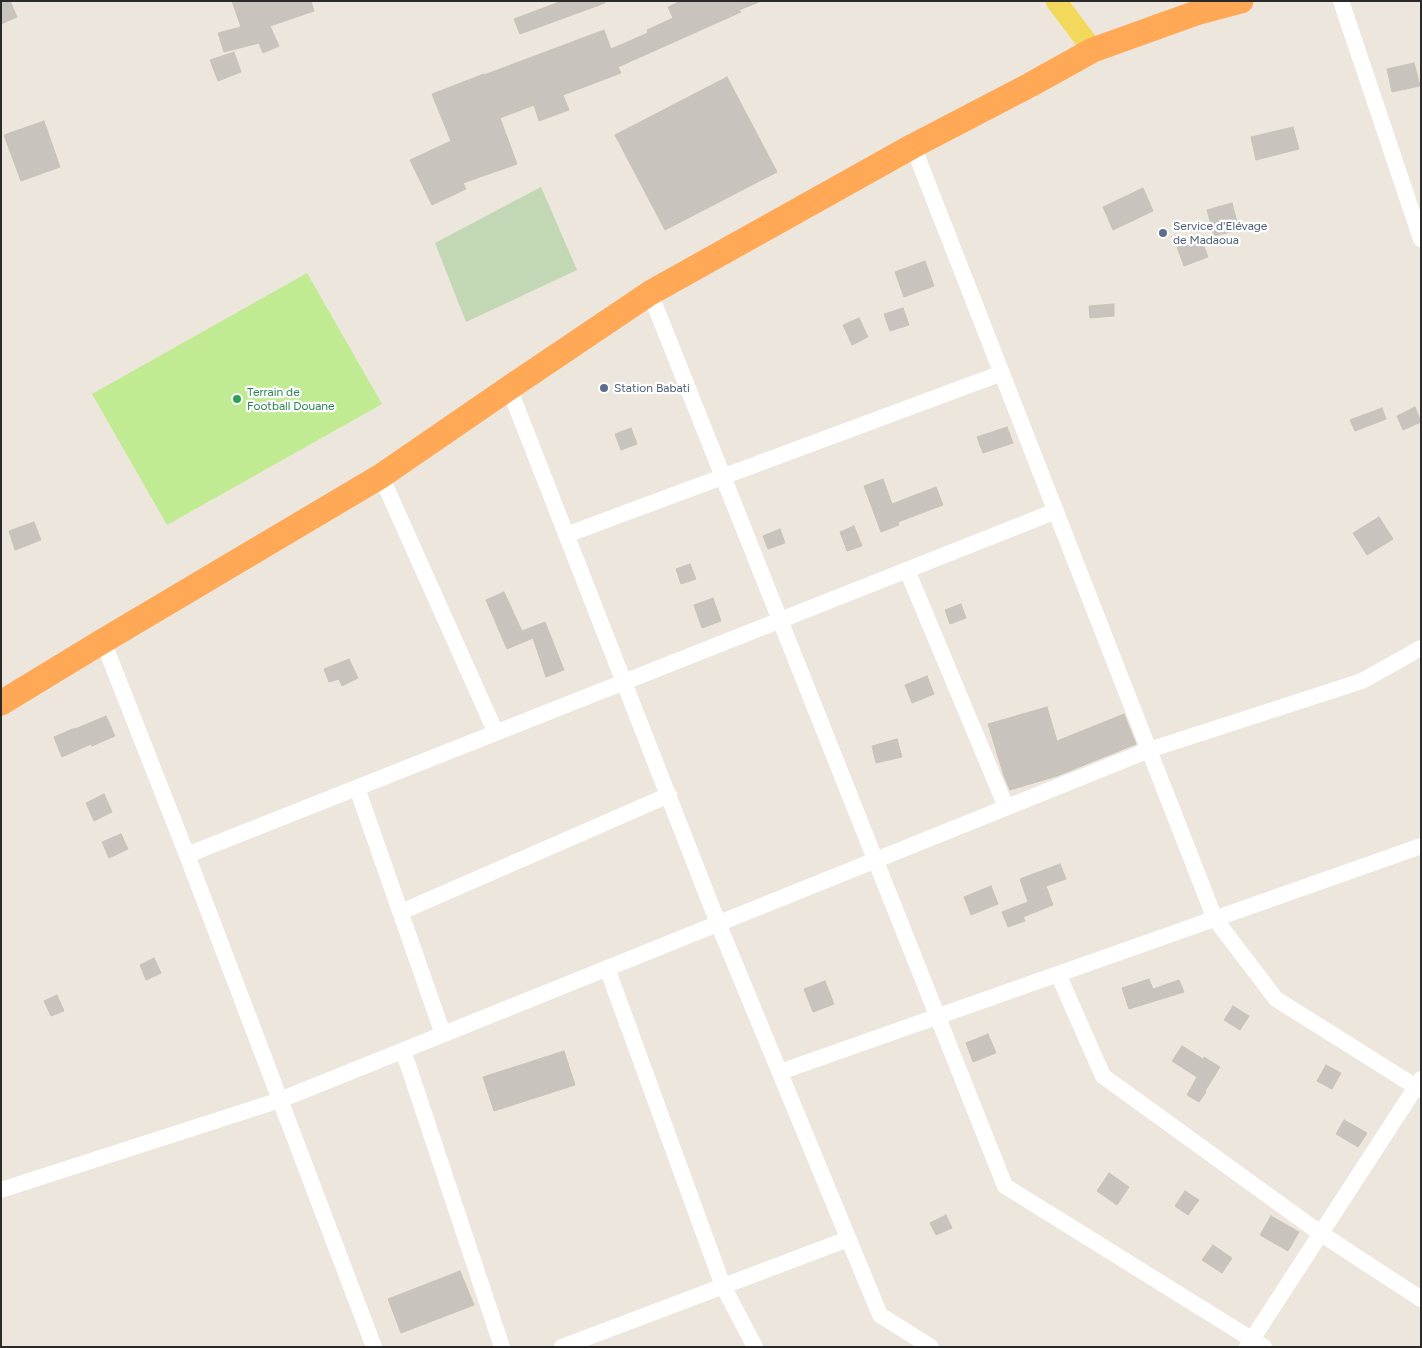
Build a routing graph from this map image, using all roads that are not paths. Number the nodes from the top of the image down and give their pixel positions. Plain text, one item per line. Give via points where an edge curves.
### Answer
1 (1056, 1) edge
2 (1241, 1) edge
3 (1341, 1) edge
4 (1093, 50) junction
5 (913, 146) junction
6 (1421, 239) edge
7 (650, 293) junction
8 (1002, 373) junction
9 (509, 388) junction
10 (381, 476) junction
11 (724, 476) junction
12 (1056, 510) junction
13 (566, 535) junction
14 (906, 570) junction
15 (781, 620) junction
16 (103, 641) junction
17 (1421, 648) edge
18 (624, 682) junction
19 (1, 703) edge
20 (496, 732) junction
21 (1149, 750) junction
22 (357, 788) junction
23 (668, 796) junction
24 (1006, 807) junction
25 (1421, 846) edge
26 (187, 855) junction
27 (876, 860) junction
28 (401, 912) junction
29 (1215, 919) junction
30 (718, 923) junction
31 (607, 968) junction
32 (1058, 974) junction
33 (938, 1016) junction
34 (444, 1034) junction
35 (403, 1050) junction
36 (780, 1072) junction
37 (1419, 1085) edge
38 (280, 1100) junction
39 (1, 1190) edge
40 (1320, 1233) junction
41 (848, 1240) junction
42 (724, 1286) junction
43 (1421, 1299) edge
44 (1254, 1344) edge
45 (374, 1347) edge
46 (502, 1347) edge
47 (562, 1347) edge
48 (756, 1347) edge
49 (931, 1347) edge

1 - 4 main road
2 - 4 highway via 1196,13
3 - 6 street
4 - 5 highway
5 - 7 highway
5 - 8 street
7 - 9 highway
7 - 11 street
8 - 11 street
8 - 12 street
9 - 10 highway
9 - 13 street
10 - 16 highway
10 - 20 street
11 - 13 street
11 - 15 street
12 - 14 street
12 - 21 street
13 - 18 street
14 - 15 street
14 - 24 street
15 - 18 street
15 - 27 street
16 - 19 highway
16 - 26 street
17 - 21 street via 1362,681
18 - 20 street
18 - 23 street
20 - 22 street
21 - 24 street
21 - 29 street
22 - 26 street
22 - 28 street
23 - 28 street
23 - 30 street
24 - 27 street
25 - 29 street
26 - 38 street
27 - 30 street
27 - 33 street
28 - 34 street
29 - 32 street
29 - 37 street via 1276,999
30 - 31 street
30 - 36 street
31 - 34 street
31 - 42 street
32 - 33 street
32 - 40 street via 1103,1076
33 - 36 street
33 - 44 street via 1005,1186
34 - 35 street
35 - 38 street
35 - 46 street
36 - 41 street
37 - 40 street
38 - 39 street
38 - 45 street
40 - 43 street
40 - 44 street
41 - 42 street
41 - 49 street via 880,1315
42 - 47 street
42 - 48 street

